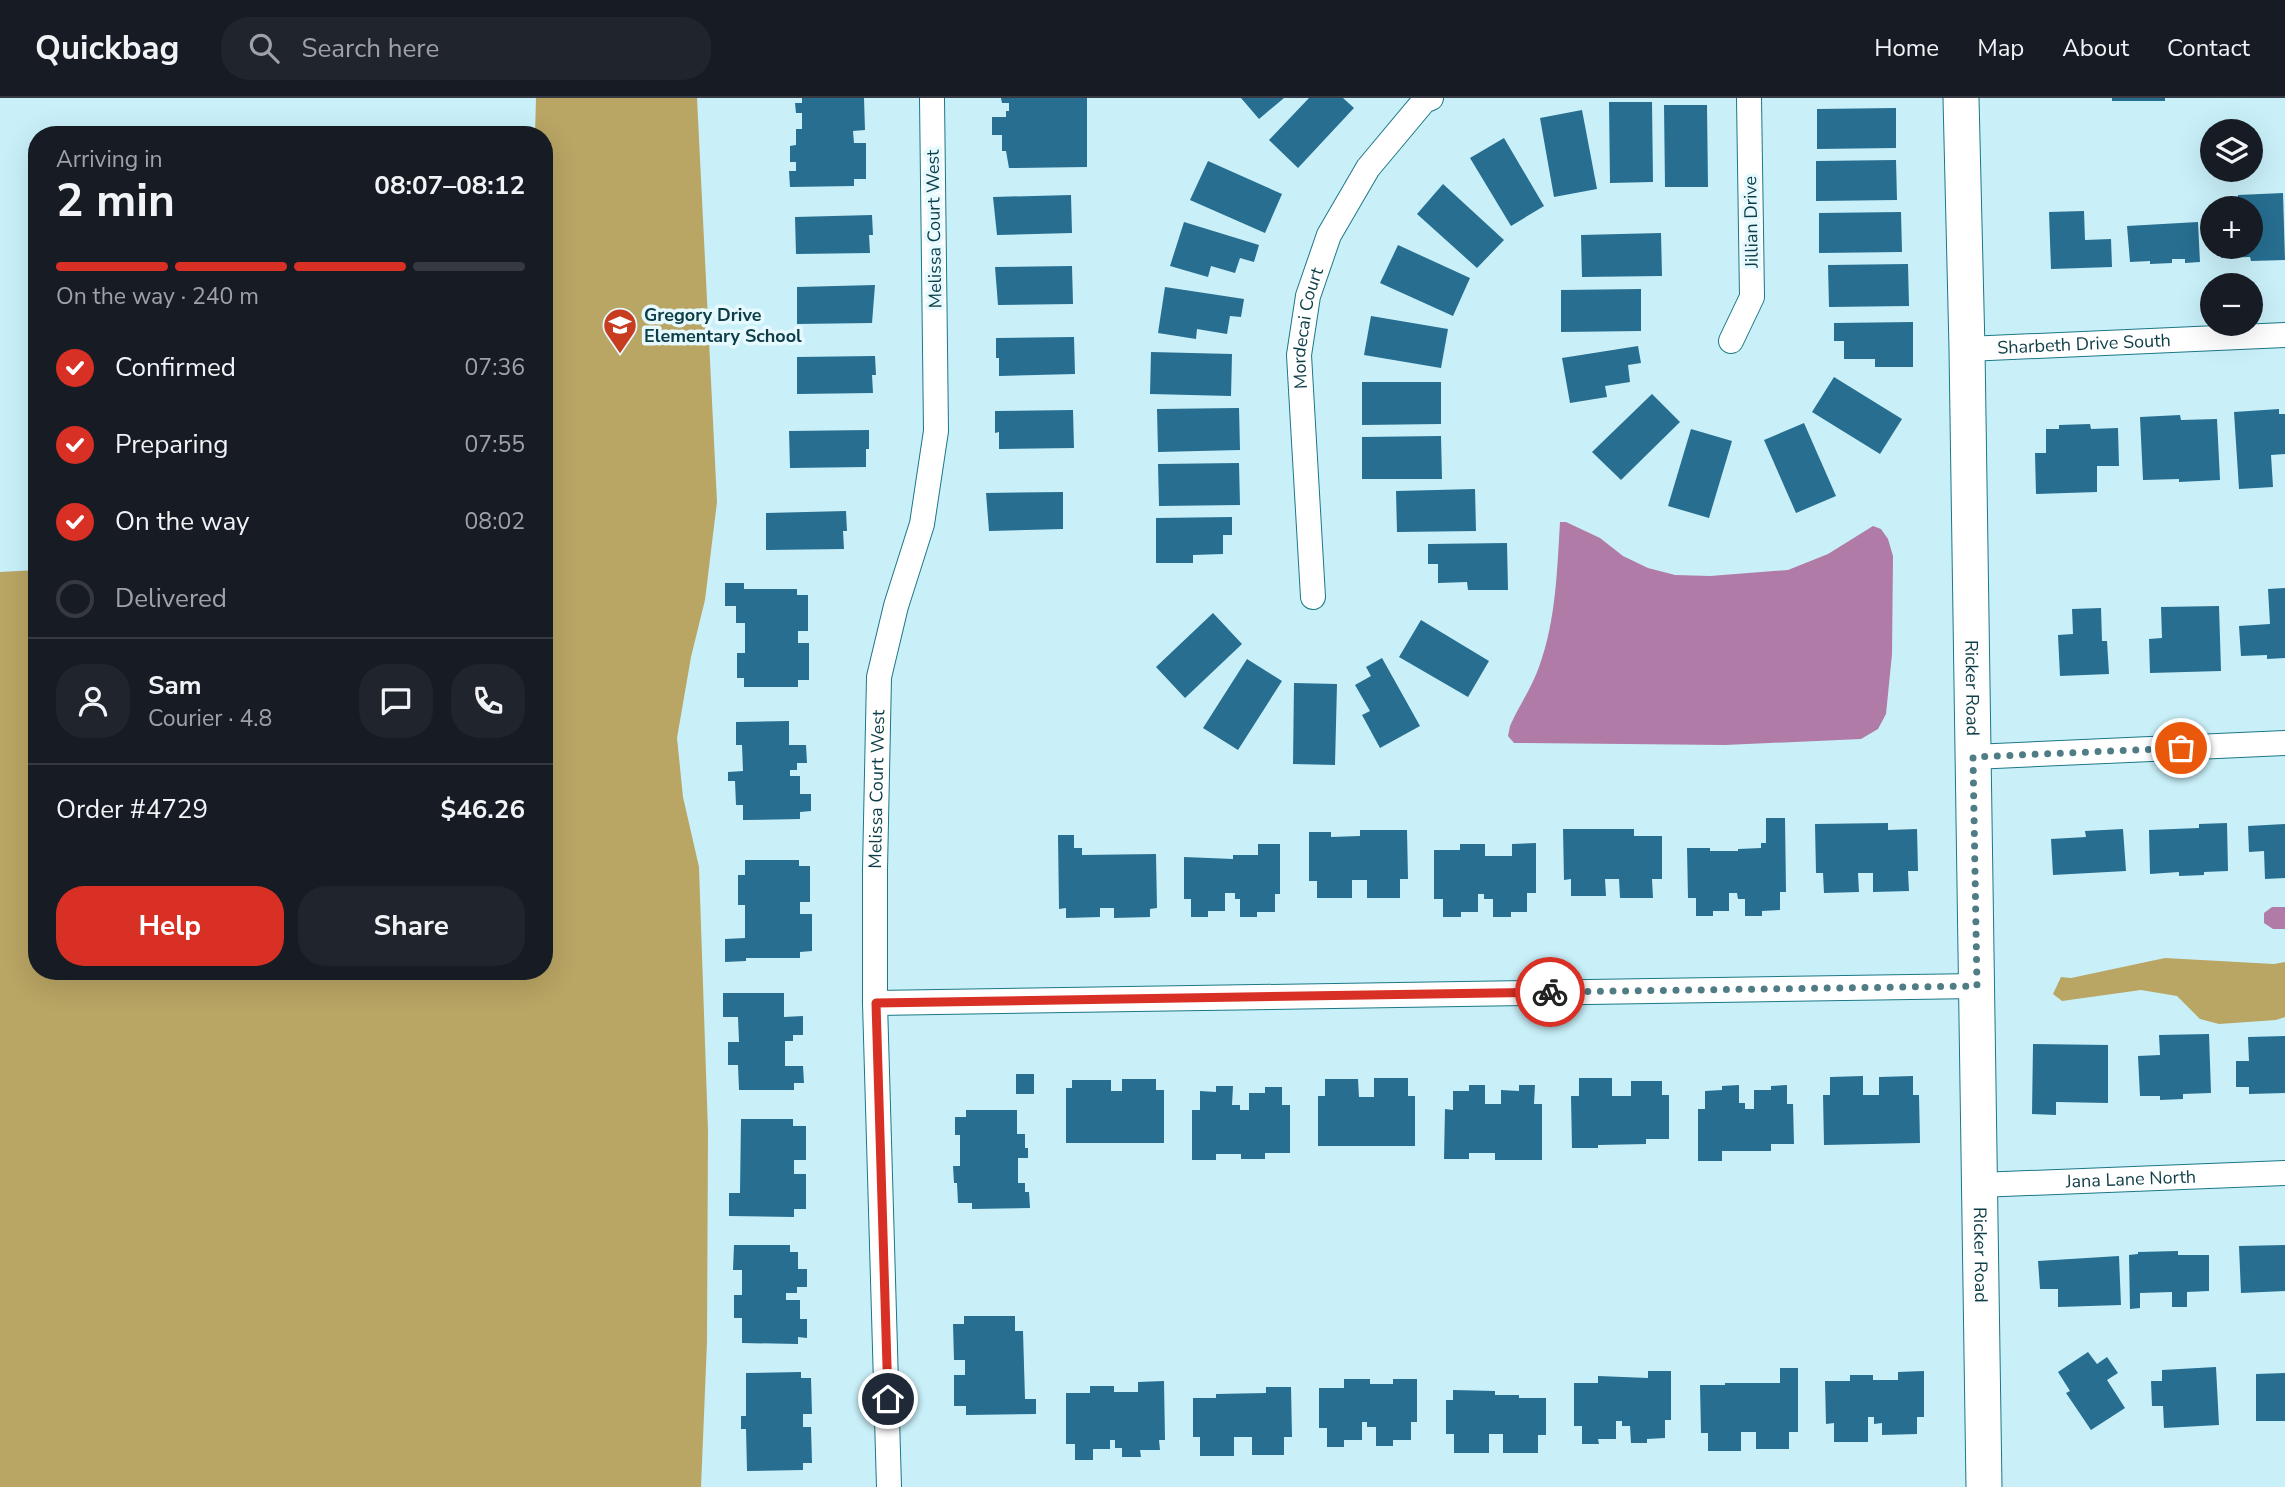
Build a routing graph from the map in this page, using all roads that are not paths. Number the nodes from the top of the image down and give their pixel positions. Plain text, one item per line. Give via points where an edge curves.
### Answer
1 (932, 98) edge
2 (1749, 98) edge
3 (1961, 98) edge
4 (1426, 99) edge
5 (2285, 335) edge
6 (1731, 341) dead end
7 (1967, 349) junction
8 (1313, 597) dead end
9 (2285, 743) edge
10 (1973, 757) junction
11 (1977, 986) junction
12 (876, 1003) junction
13 (2285, 1173) edge
14 (1979, 1185) junction
15 (889, 1487) edge
16 (1984, 1487) edge

1 - 12 street, Melissa Court West via 936,430 922,524 879,677
2 - 6 street, Jillian Drive via 1752,297
3 - 7 street, Ricker Road
4 - 8 street, Mordecai Court via 1368,168 1329,235 1308,296 1298,355
5 - 7 street, Sharbeth Drive South
7 - 10 street, Ricker Road
9 - 10 street
10 - 11 street, Ricker Road
11 - 12 street
11 - 14 street, Ricker Road
12 - 15 street, Melissa Court West
13 - 14 street, Jana Lane North
14 - 16 street, Ricker Road

